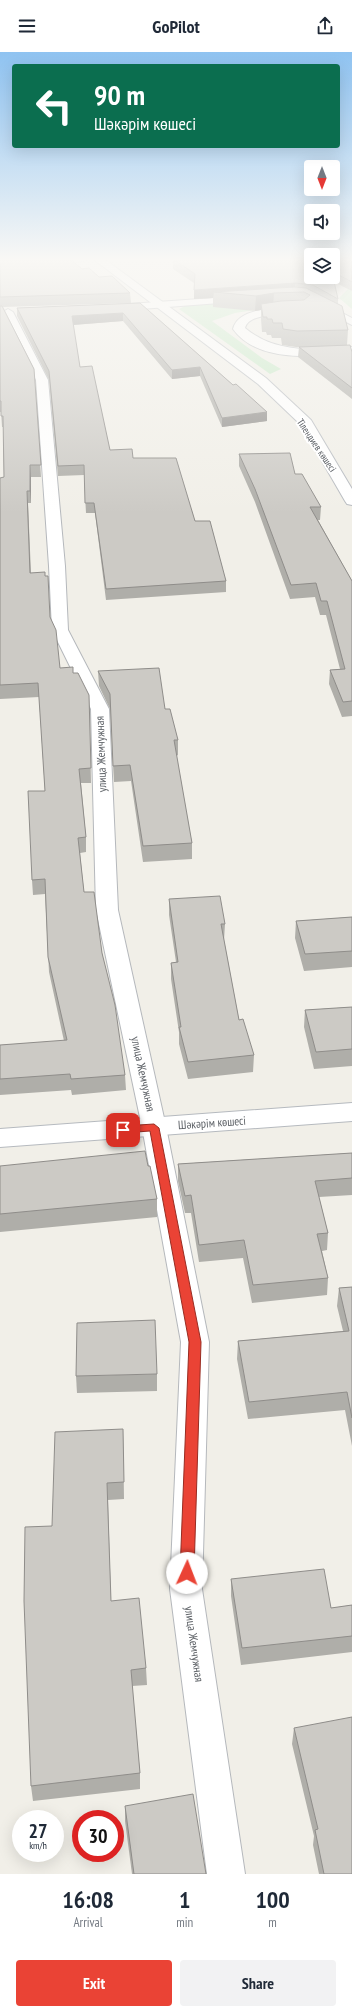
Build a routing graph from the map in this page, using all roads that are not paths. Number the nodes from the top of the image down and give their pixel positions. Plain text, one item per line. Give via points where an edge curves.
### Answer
1 (25, 343) edge
2 (211, 343) edge
3 (257, 343) edge
4 (352, 350) edge
5 (352, 501) edge
6 (352, 1112) edge
7 (154, 1128) junction
8 (0, 1138) edge
9 (226, 1874) edge

1 - 7 street, улица Жемчужная via 42,380 60,630 100,709 107,910
2 - 5 street, Тілендиев көшесі via 262,381 306,423
3 - 4 street via 279,351 303,353
6 - 7 street, Шәкәрім көшесі
7 - 8 street, Шәкәрім көшесі
7 - 9 street, улица Жемчужная via 195,1342 186,1588

